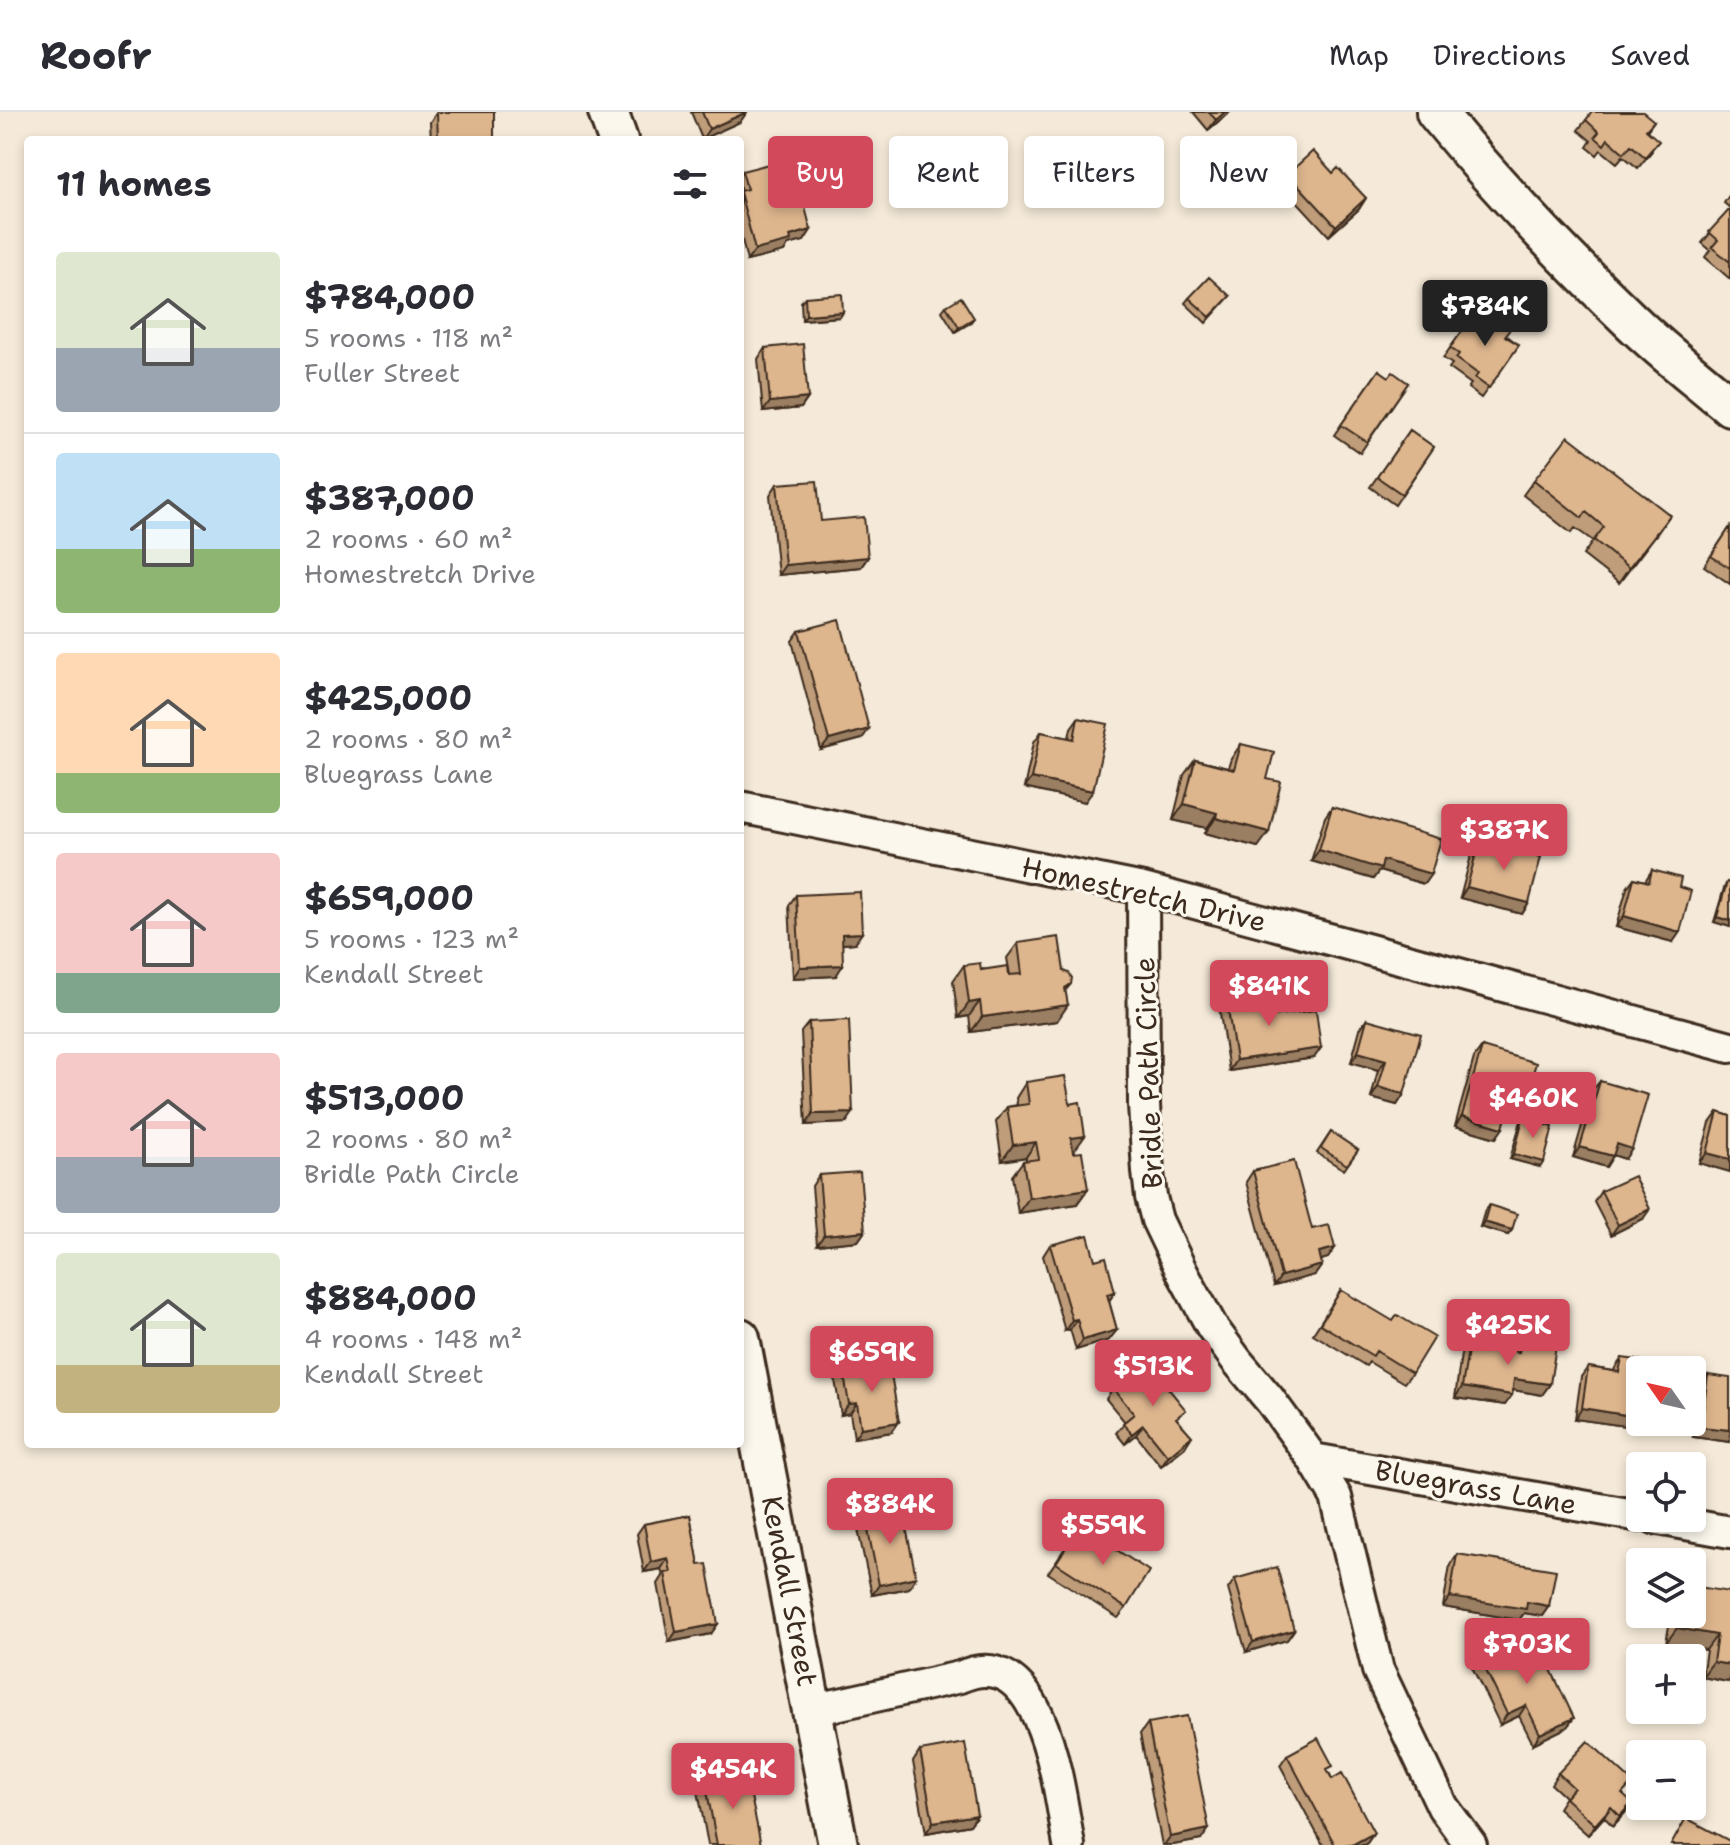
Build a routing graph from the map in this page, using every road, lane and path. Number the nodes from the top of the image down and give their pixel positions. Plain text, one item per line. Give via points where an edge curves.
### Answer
1 (608, 112) edge
2 (1436, 112) edge
3 (617, 136) edge
4 (1730, 406) edge
5 (744, 808) edge
6 (1143, 889) junction
7 (1730, 1047) edge
8 (744, 1358) edge
9 (1313, 1459) junction
10 (1626, 1514) edge
11 (1706, 1528) edge
12 (1730, 1532) edge
13 (813, 1710) junction
14 (838, 1845) edge
15 (1069, 1845) edge
16 (1471, 1845) edge

1 - 3 street
2 - 4 street via 1496,184 1593,284
5 - 6 street, Homestretch Drive
6 - 7 street, Homestretch Drive
6 - 9 street, Bridle Path Circle via 1144,1105 1157,1220 1212,1327
8 - 13 street, Kendall Street
9 - 10 street, Bluegrass Lane
9 - 16 street, Bridle Path Circle via 1336,1497 1378,1670 1438,1797
11 - 12 street
13 - 14 street, Kendall Street
13 - 15 street via 975,1671 1007,1678 1026,1696 1051,1749

